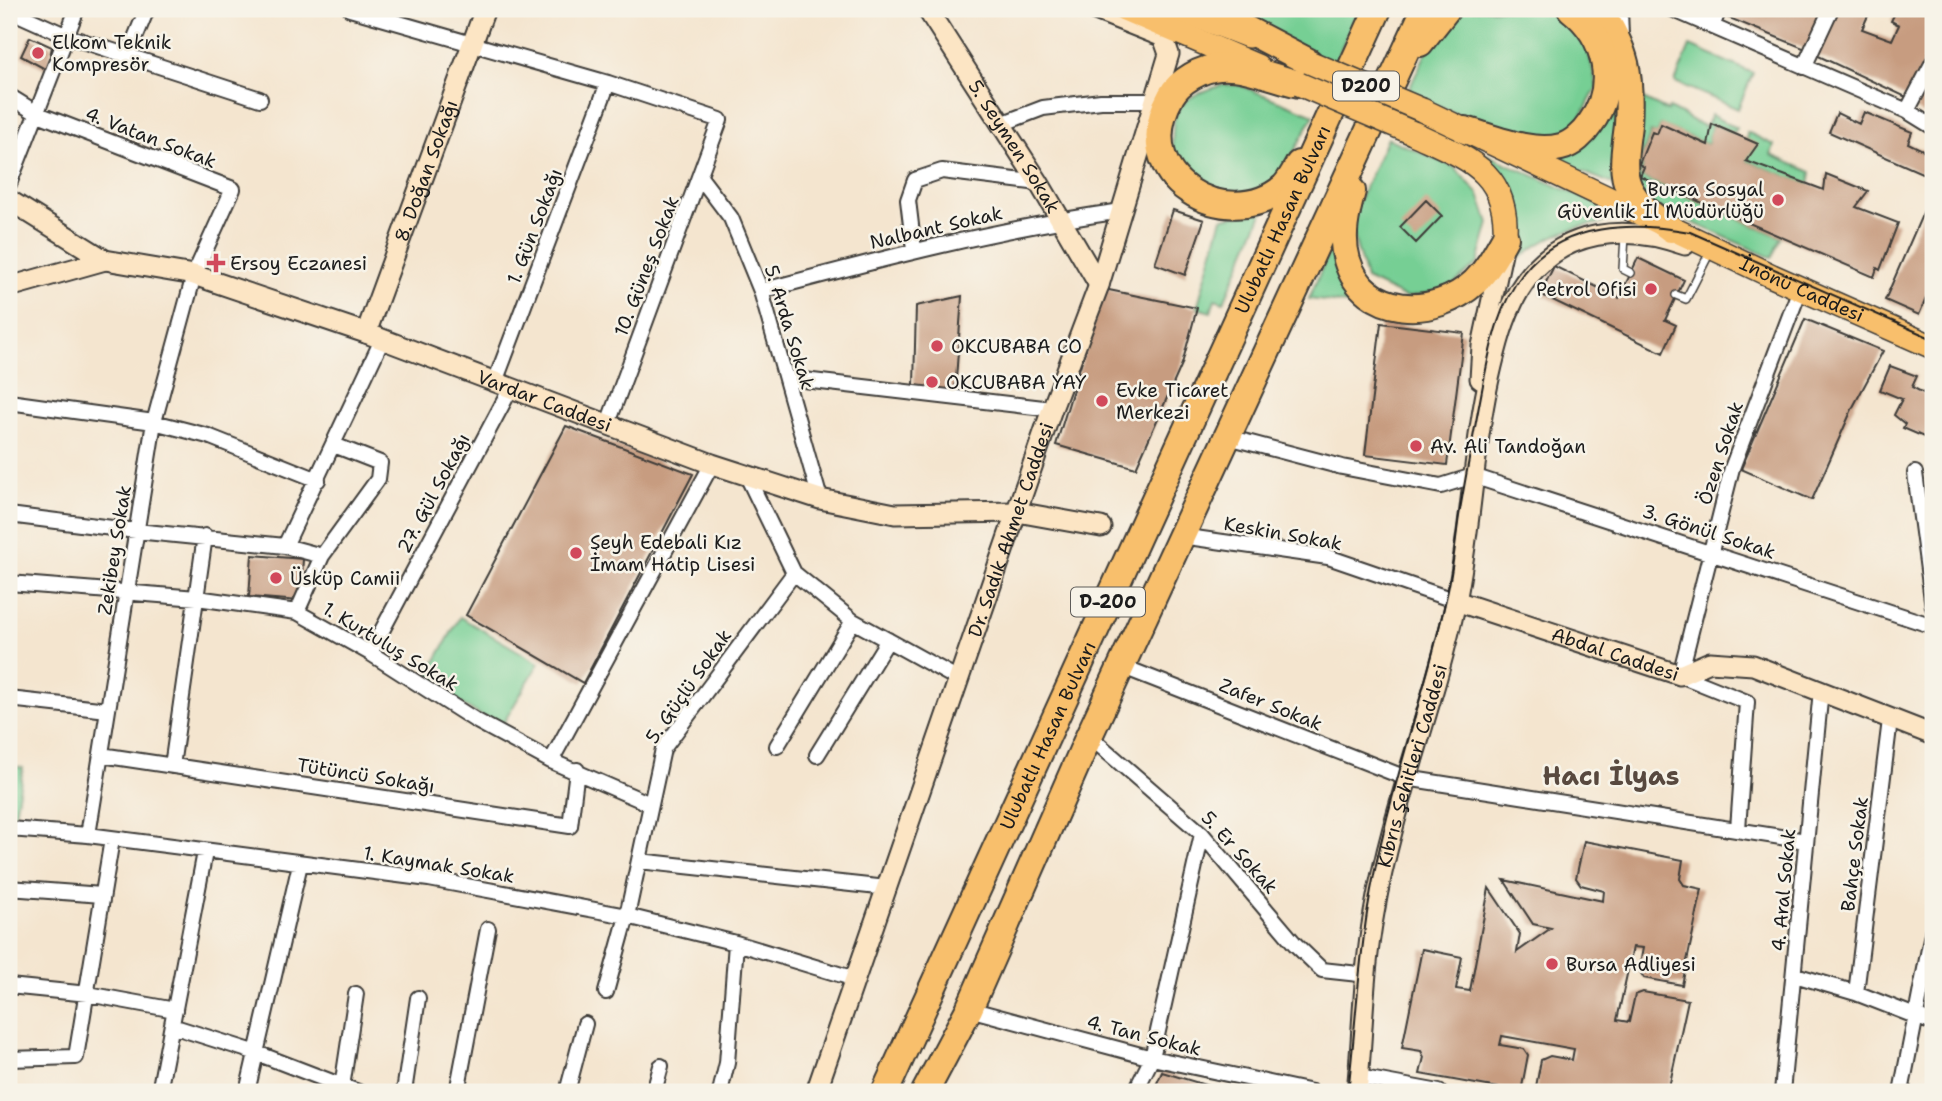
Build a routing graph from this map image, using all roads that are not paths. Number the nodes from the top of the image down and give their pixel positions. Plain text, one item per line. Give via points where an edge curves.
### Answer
1 (77, 9) edge
2 (147, 9) edge
3 (350, 9) edge
4 (485, 9) edge
5 (927, 9) edge
6 (1093, 9) edge
7 (1125, 9) edge
8 (1178, 9) edge
9 (1202, 9) edge
10 (1367, 9) edge
11 (1378, 9) edge
12 (1425, 9) edge
13 (1447, 9) edge
14 (1571, 9) edge
15 (1599, 9) edge
16 (1620, 9) edge
17 (1672, 9) edge
18 (1719, 9) edge
19 (1831, 9) edge
20 (9, 10) edge
21 (1224, 17) edge
22 (1712, 27) junction
23 (67, 36) junction
24 (472, 43) junction
25 (1621, 45) junction
26 (128, 55) junction
27 (1933, 62) edge
28 (1352, 65) junction
29 (1804, 67) junction
30 (1304, 73) junction
31 (1391, 80) junction
32 (608, 83) junction
33 (9, 96) edge
34 (260, 99) dead end
35 (1155, 102) junction
36 (1907, 111) junction
37 (1331, 112) junction
38 (38, 114) junction
39 (1001, 124) junction
40 (1369, 126) junction
41 (1933, 127) edge
42 (1465, 130) junction
43 (700, 177) junction
44 (1039, 183) junction
45 (9, 184) edge
46 (9, 200) edge
47 (1122, 211) junction
48 (1060, 219) junction
49 (1671, 229) junction
50 (1626, 233) junction
51 (1505, 238) junction
52 (914, 250) junction
53 (1709, 254) junction
54 (105, 260) junction
55 (1630, 273) dead end
56 (194, 275) junction
57 (1772, 276) junction
58 (1099, 285) junction
59 (9, 288) edge
60 (1800, 289) junction
61 (761, 291) junction
62 (1676, 295) dead end
63 (374, 336) junction
64 (1931, 343) edge
65 (787, 378) junction
66 (503, 385) junction
67 (9, 402) edge
68 (1052, 410) junction
69 (154, 422) junction
70 (607, 426) junction
71 (1228, 437) junction
72 (1478, 439) junction
73 (334, 444) junction
74 (712, 464) junction
75 (1914, 473) dead end
76 (747, 476) junction
77 (1473, 476) junction
78 (318, 480) junction
79 (820, 499) junction
80 (1017, 512) junction
81 (9, 514) edge
82 (1101, 527) dead end
83 (136, 531) junction
84 (205, 536) junction
85 (1181, 536) junction
86 (285, 546) junction
87 (1711, 551) junction
88 (322, 556) junction
89 (794, 573) junction
90 (9, 583) edge
91 (127, 592) junction
92 (197, 598) junction
93 (1456, 601) junction
94 (1933, 607) edge
95 (297, 612) junction
96 (853, 621) junction
97 (1933, 626) edge
98 (888, 640) junction
99 (370, 653) junction
100 (1121, 666) junction
101 (1679, 674) junction
102 (960, 680) junction
103 (1821, 690) junction
104 (9, 699) edge
105 (108, 710) junction
106 (1890, 720) junction
107 (1933, 734) edge
108 (1089, 736) junction
109 (777, 746) dead end
110 (101, 755) junction
111 (817, 755) dead end
112 (551, 761) junction
113 (172, 766) junction
114 (577, 770) junction
115 (1406, 778) junction
116 (650, 804) junction
117 (9, 829) edge
118 (1738, 829) junction
119 (1202, 834) junction
120 (88, 835) junction
121 (112, 839) junction
122 (1806, 841) junction
123 (205, 852) junction
124 (639, 861) junction
125 (300, 864) junction
126 (9, 888) edge
127 (887, 888) junction
128 (102, 895) junction
129 (627, 916) junction
130 (1933, 928) edge
131 (488, 929) dead end
132 (736, 943) junction
133 (1368, 975) junction
134 (1795, 975) junction
135 (855, 979) junction
136 (9, 986) edge
137 (606, 992) dead end
138 (1856, 992) junction
139 (88, 994) junction
140 (356, 994) dead end
141 (418, 998) dead end
142 (969, 1009) junction
143 (175, 1010) junction
144 (1915, 1016) junction
145 (1933, 1023) edge
146 (584, 1024) dead end
147 (172, 1026) junction
148 (254, 1052) junction
149 (1152, 1058) junction
150 (9, 1059) edge
151 (662, 1066) dead end
152 (1357, 1084) edge
153 (342, 1087) junction
154 (159, 1092) edge
155 (247, 1092) edge
156 (358, 1092) edge
157 (404, 1092) edge
158 (457, 1092) edge
159 (566, 1092) edge
160 (654, 1092) edge
161 (720, 1092) edge
162 (816, 1092) edge
163 (885, 1092) edge
164 (925, 1092) edge
165 (1135, 1092) edge
166 (1312, 1092) edge
167 (1439, 1092) edge
168 (1782, 1092) edge
169 (1901, 1092) edge

1 - 23 street
2 - 26 street
3 - 24 street
4 - 24 street, 8. Doğan Sokağı
5 - 39 street, 5. Seymen Sokak
6 - 35 street, Dr. Sadık Ahmet Caddesi via 1163,37 1169,54
7 - 30 main road
8 - 21 main road
9 - 21 street
10 - 28 highway
11 - 28 highway, D200
12 - 31 highway, D200
13 - 31 highway
14 - 42 highway via 1598,41 1608,68 1602,108 1583,134 1562,147 1535,148
15 - 25 highway
16 - 25 street
17 - 22 street
18 - 22 street
19 - 29 street
20 - 23 street
21 - 30 highway
22 - 29 street
23 - 26 street
23 - 38 street
24 - 32 street
24 - 63 street, 8. Doğan Sokağı
25 - 49 highway via 1629,86 1627,186 1638,203
26 - 34 street
27 - 36 street
28 - 37 highway, D200
29 - 36 street
30 - 37 highway via 1219,66 1196,73 1175,89 1161,115 1157,141 1166,166 1180,186 1202,198 1232,204 1258,201 1285,186
30 - 42 main road, İnönü Caddesi / D200, bridge via 1422,110
30 - 51 main road, bridge via 1482,168 1502,201
31 - 40 highway, D200
32 - 43 street, 10. Güneş Sokak via 720,120
32 - 66 street, 1. Gün Sokağı
33 - 38 street, 4. Vatan Sokak
35 - 39 street via 1101,101 1043,108
35 - 47 street, Dr. Sadık Ahmet Caddesi
36 - 41 street
37 - 163 highway, Ulubatlı Hasan Bulvarı / D-200
38 - 45 street
38 - 56 street, 4. Vatan Sokak via 233,189
39 - 44 street, 5. Seymen Sokak
40 - 51 highway via 1344,219 1346,257 1362,289 1396,307 1434,305 1474,283
40 - 71 highway, Ulubatlı Hasan Bulvarı / D-200
42 - 49 main road, İnönü Caddesi
43 - 61 street, 5. Arda Sokak via 731,218
43 - 70 street, 10. Güneş Sokak
44 - 48 street, 5. Seymen Sokak
44 - 52 street via 942,171 915,180 908,201
46 - 54 street, Vardar Caddesi
47 - 48 street, Nalbant Sokak
47 - 58 street, Dr. Sadık Ahmet Caddesi
48 - 52 street, Nalbant Sokak
48 - 58 street, 5. Seymen Sokak
49 - 57 main road, İnönü Caddesi
50 - 53 street via 1669,239
50 - 55 lane via 1623,269
50 - 72 street via 1576,240 1556,248 1524,282 1511,304 1498,345
51 - 72 street via 1482,346
52 - 61 street, Nalbant Sokak
53 - 57 street
53 - 62 lane via 1686,299
54 - 56 street, Vardar Caddesi
54 - 59 street
56 - 63 street, Vardar Caddesi
56 - 69 street, Zekibey Sokak
57 - 60 main road, İnönü Caddesi
58 - 68 street, Dr. Sadık Ahmet Caddesi
60 - 64 main road, İnönü Caddesi
60 - 87 street, Özen Sokak via 1732,468
61 - 65 street, 5. Arda Sokak
63 - 66 street, Vardar Caddesi
63 - 73 street
65 - 68 street
65 - 79 street, 5. Arda Sokak
66 - 70 street, Vardar Caddesi
66 - 99 street, 27. Gül Sokağı
67 - 69 street
68 - 80 street, Dr. Sadık Ahmet Caddesi
69 - 78 street via 208,436
69 - 83 street, Zekibey Sokak
70 - 74 street, Vardar Caddesi
71 - 77 street via 1342,467 1441,486
71 - 85 highway, Ulubatlı Hasan Bulvarı / D-200
72 - 77 street, Kıbrıs Şehitleri Caddesi
73 - 78 street
73 - 88 street via 380,463 378,479
74 - 76 street, Vardar Caddesi
74 - 112 street
75 - 94 street
76 - 79 street, Vardar Caddesi
76 - 89 street
77 - 87 street, 3. Gönül Sokak
77 - 93 street, Kıbrıs Şehitleri Caddesi
78 - 86 street
79 - 80 street, Vardar Caddesi via 895,514
80 - 82 street, Vardar Caddesi
80 - 102 street, Dr. Sadık Ahmet Caddesi
81 - 83 street
83 - 84 street
83 - 91 street, Zekibey Sokak
84 - 86 street
84 - 92 street
85 - 93 street, Keskin Sokak via 1328,557
85 - 100 highway, Ulubatlı Hasan Bulvarı / D-200
86 - 88 street
87 - 97 street, 3. Gönül Sokak
87 - 101 street, Özen Sokak
88 - 95 street
89 - 96 street
89 - 116 street, 5. Güçlü Sokak via 663,750
90 - 91 street, 1. Kurtuluş Sokak
91 - 92 street, 1. Kurtuluş Sokak
91 - 105 street, Zekibey Sokak
92 - 95 street, 1. Kurtuluş Sokak
92 - 113 street
93 - 101 street, Abdal Caddesi
93 - 115 street, Kıbrıs Şehitleri Caddesi
95 - 99 street, 1. Kurtuluş Sokak
96 - 98 street
96 - 109 street
98 - 102 street
98 - 111 street
99 - 112 street, 1. Kurtuluş Sokak via 475,720
100 - 108 highway, Ulubatlı Hasan Bulvarı / D-200
100 - 115 street, Zafer Sokak
101 - 103 street, Abdal Caddesi via 1710,662 1753,665
101 - 118 street via 1747,702
102 - 127 street, Dr. Sadık Ahmet Caddesi
103 - 106 street, Abdal Caddesi
103 - 122 street, 4. Aral Sokak
104 - 105 street
105 - 110 street, Zekibey Sokak
106 - 107 street, Abdal Caddesi
106 - 138 street, Bahçe Sokak
108 - 119 street, 5. Er Sokak
108 - 142 highway, Ulubatlı Hasan Bulvarı / D-200
110 - 113 street, Tütüncü Sokağı
110 - 120 street, Zekibey Sokak
112 - 114 street, 1. Kurtuluş Sokak
113 - 114 street, Tütüncü Sokağı via 570,826
114 - 116 street, 1. Kurtuluş Sokak
115 - 118 street, Zafer Sokak
115 - 133 street, Kıbrıs Şehitleri Caddesi via 1373,914
116 - 124 street, 5. Güçlü Sokak
117 - 120 street, 1. Kaymak Sokak
118 - 122 street, Zafer Sokak
119 - 133 street, 5. Er Sokak via 1322,970
119 - 149 street
120 - 121 street, 1. Kaymak Sokak
121 - 123 street, 1. Kaymak Sokak
121 - 128 street
122 - 134 street, 4. Aral Sokak
123 - 125 street, 1. Kaymak Sokak
123 - 143 street
124 - 127 street
124 - 129 street, 5. Güçlü Sokak
125 - 129 street, 1. Kaymak Sokak via 429,879
125 - 148 street
126 - 128 street
127 - 135 street, Dr. Sadık Ahmet Caddesi
128 - 139 street
129 - 132 street, 1. Kaymak Sokak
129 - 137 street, 5. Güçlü Sokak
130 - 144 street
131 - 158 street
132 - 135 street, 1. Kaymak Sokak
132 - 161 street via 727,1063
133 - 152 street, Kıbrıs Şehitleri Caddesi
134 - 138 street
134 - 168 street, 4. Aral Sokak
135 - 162 street, Dr. Sadık Ahmet Caddesi
136 - 139 street
138 - 144 street
139 - 143 street
139 - 150 street via 76,1057
140 - 153 street
141 - 157 street
142 - 149 street, 4. Tan Sokak
142 - 164 highway, Ulubatlı Hasan Bulvarı / D-200
143 - 147 street
144 - 145 street
144 - 169 street
146 - 159 street
147 - 148 street
147 - 154 street
148 - 153 street
148 - 155 street
149 - 165 street
149 - 166 street, 4. Tan Sokak
151 - 160 street
152 - 167 street
153 - 156 street

